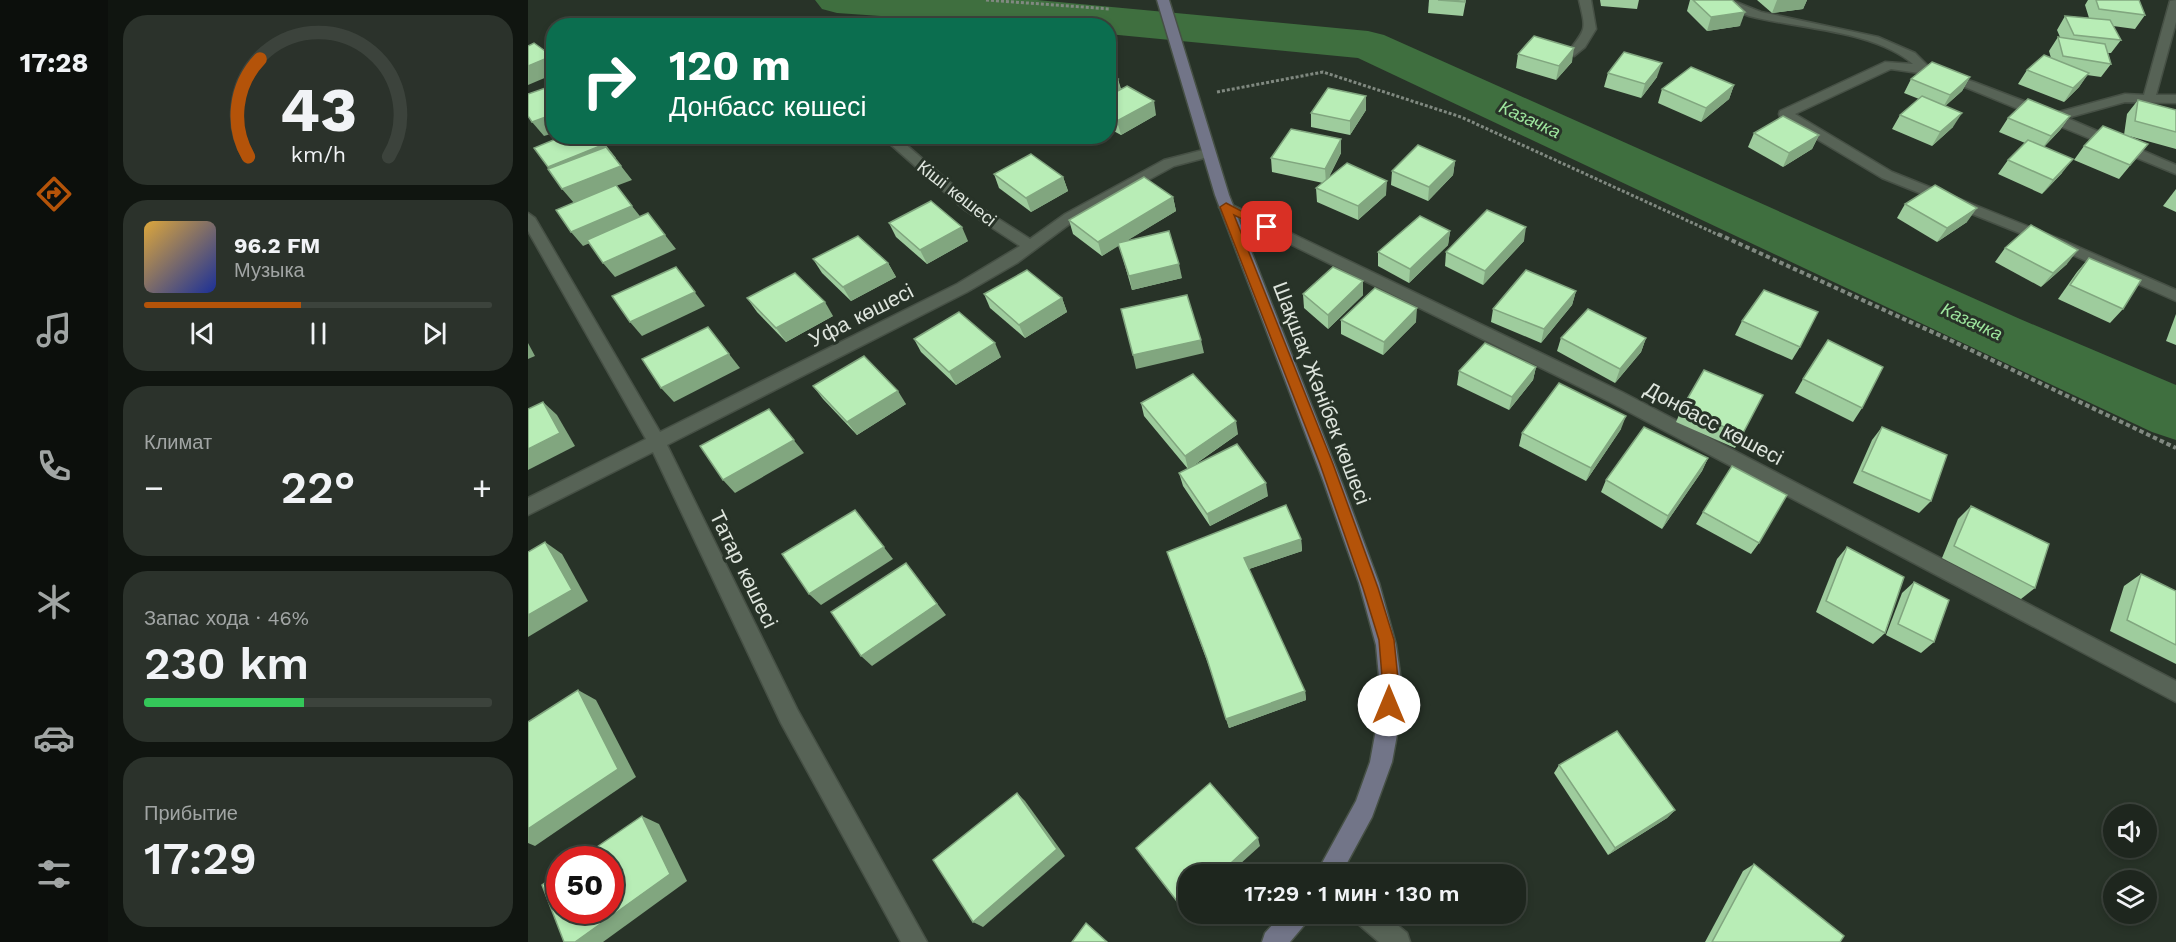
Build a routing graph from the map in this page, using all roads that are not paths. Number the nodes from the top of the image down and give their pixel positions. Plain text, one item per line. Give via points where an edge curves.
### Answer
1 (1163, 0) edge
2 (1585, 0) edge
3 (1724, 0) edge
4 (2176, 2) edge
5 (1574, 52) edge
6 (1927, 72) junction
7 (2150, 98) junction
8 (2176, 99) edge
9 (2056, 117) junction
10 (896, 144) edge
11 (1207, 153) junction
12 (2176, 170) edge
13 (1226, 207) junction
14 (528, 218) edge
15 (1030, 246) junction
16 (2176, 296) edge
17 (656, 441) junction
18 (528, 507) edge
19 (2176, 692) edge
20 (1335, 864) edge
21 (1289, 924) edge
22 (1377, 924) edge
23 (915, 942) edge
24 (1274, 942) edge
25 (1398, 942) edge

1 - 11 main road, Шақшақ Жәнібек көшесі
2 - 5 street via 1591,31
3 - 6 street via 1743,11 1766,17 1870,38 1910,56
4 - 7 street
6 - 9 street
6 - 16 street via 1889,65 1785,114 1887,175 2062,245
7 - 8 street
7 - 9 street via 2125,98
9 - 12 street
10 - 15 street, Кіші көшесі via 970,207
11 - 13 main road, Шақшақ Жәнібек көшесі
11 - 15 street, Уфа көшесі via 1169,163 1070,217
13 - 19 street, Донбасс көшесі via 1616,397
13 - 20 main road, Шақшақ Жәнібек көшесі via 1326,464 1386,640 1391,689 1387,738 1361,819
14 - 17 street, Татар көшесі
15 - 17 street, Уфа көшесі via 962,288
17 - 18 street, Уфа көшесі
17 - 23 street, Татар көшесі via 789,716
21 - 24 main road
22 - 25 street

